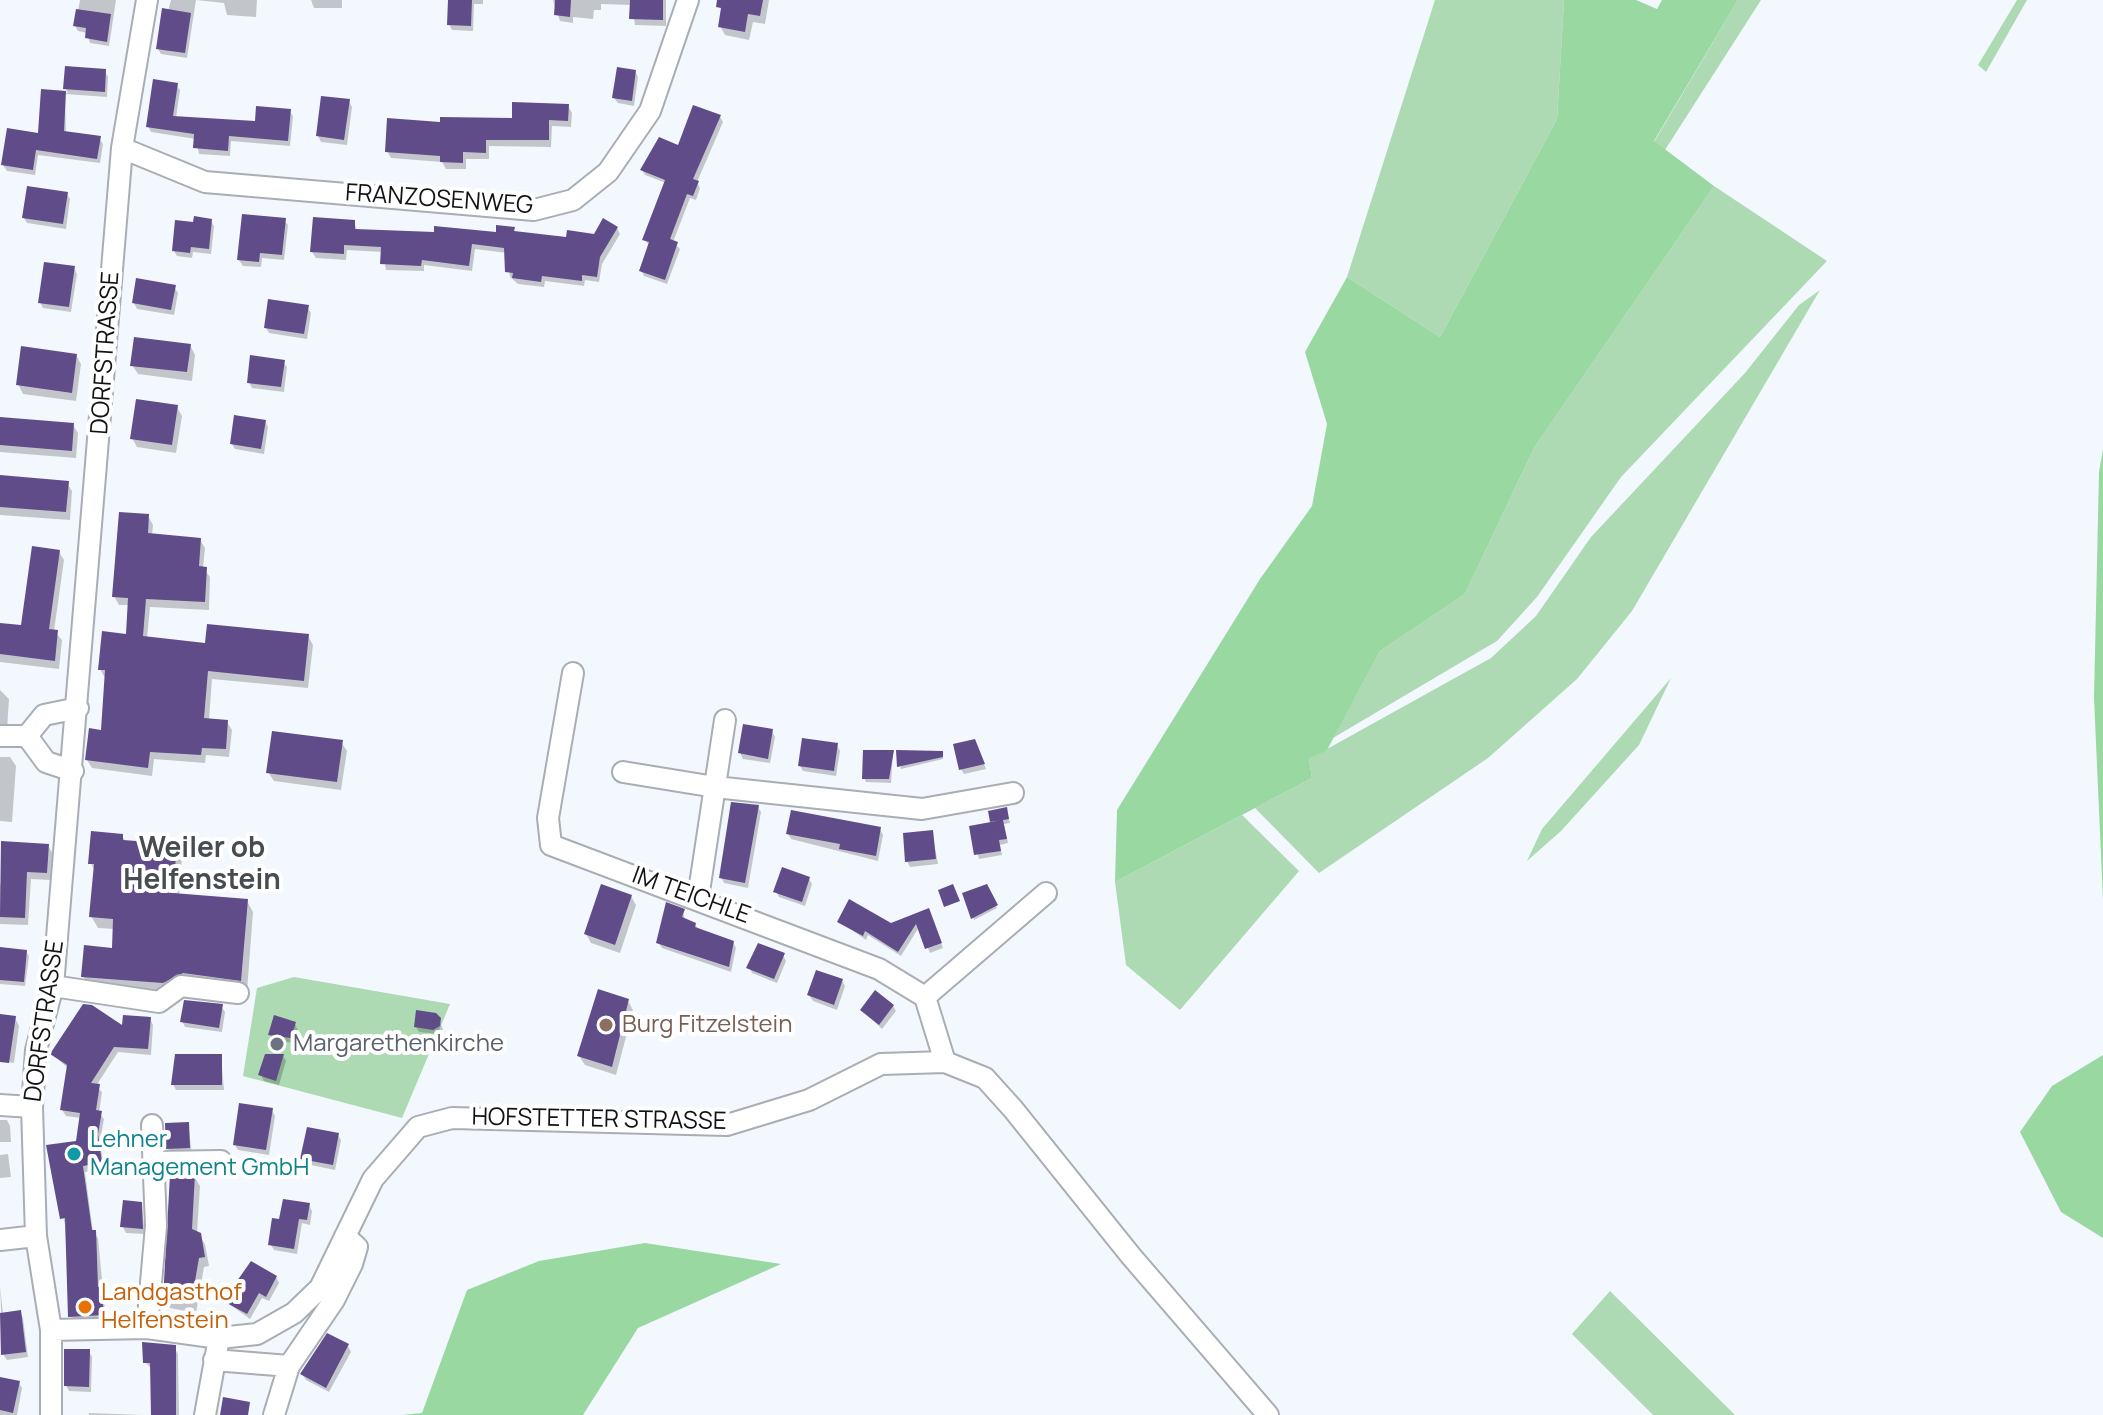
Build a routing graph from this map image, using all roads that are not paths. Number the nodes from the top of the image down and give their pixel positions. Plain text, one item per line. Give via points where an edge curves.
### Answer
1 (147, 0) edge
2 (688, 0) edge
3 (122, 148) junction
4 (573, 673) dead end
5 (78, 708) junction
6 (725, 720) dead end
7 (0, 736) edge
8 (27, 736) junction
9 (73, 771) junction
10 (623, 772) dead end
11 (715, 787) junction
12 (1013, 793) dead end
13 (1046, 893) dead end
14 (698, 898) junction
15 (53, 986) junction
16 (238, 993) dead end
17 (925, 997) junction
18 (945, 1062) junction
19 (0, 1105) edge
20 (32, 1107) junction
21 (152, 1125) dead end
22 (221, 1161) dead end
23 (154, 1162) junction
24 (36, 1236) junction
25 (345, 1236) junction
26 (0, 1240) edge
27 (147, 1328) junction
28 (51, 1330) junction
29 (219, 1338) junction
30 (214, 1360) junction
31 (289, 1366) junction
32 (51, 1415) edge
33 (205, 1415) edge
34 (274, 1415) edge
35 (1268, 1415) edge

1 - 3 street, DORFSTRASSE
2 - 3 street, FRANZOSENWEG via 650,111 608,172 560,204 534,210 205,182
3 - 5 street, DORFSTRASSE
4 - 14 street, IM TEICHLE via 548,818 551,845
5 - 8 street via 44,715
5 - 9 street, DORFSTRASSE
6 - 11 street
7 - 8 street
8 - 9 street via 46,762
9 - 15 street, DORFSTRASSE
10 - 11 street
11 - 12 street via 922,809
11 - 14 street
13 - 17 street
14 - 17 street, IM TEICHLE via 879,969
15 - 16 street via 159,1002 181,986
15 - 20 street, DORFSTRASSE via 36,1050
17 - 18 street
18 - 25 street, HOFSTETTER STRASSE via 881,1064 809,1100 727,1125 452,1118 418,1127 373,1179
18 - 35 street, HOFSTETTER STRASSE via 985,1078
19 - 20 street
20 - 24 street, DORFSTRASSE
21 - 23 street
22 - 23 street
23 - 27 street via 156,1226
24 - 26 street
24 - 28 street, DORFSTRASSE
25 - 29 street, HOFSTETTER STRASSE via 320,1288 294,1313 257,1334
25 - 31 street via 357,1247 352,1264
27 - 28 street, HOFSTETTER STRASSE
27 - 29 street, HOFSTETTER STRASSE
28 - 32 street, DORFSTRASSE
29 - 30 street
30 - 31 street
30 - 33 street
31 - 34 street

